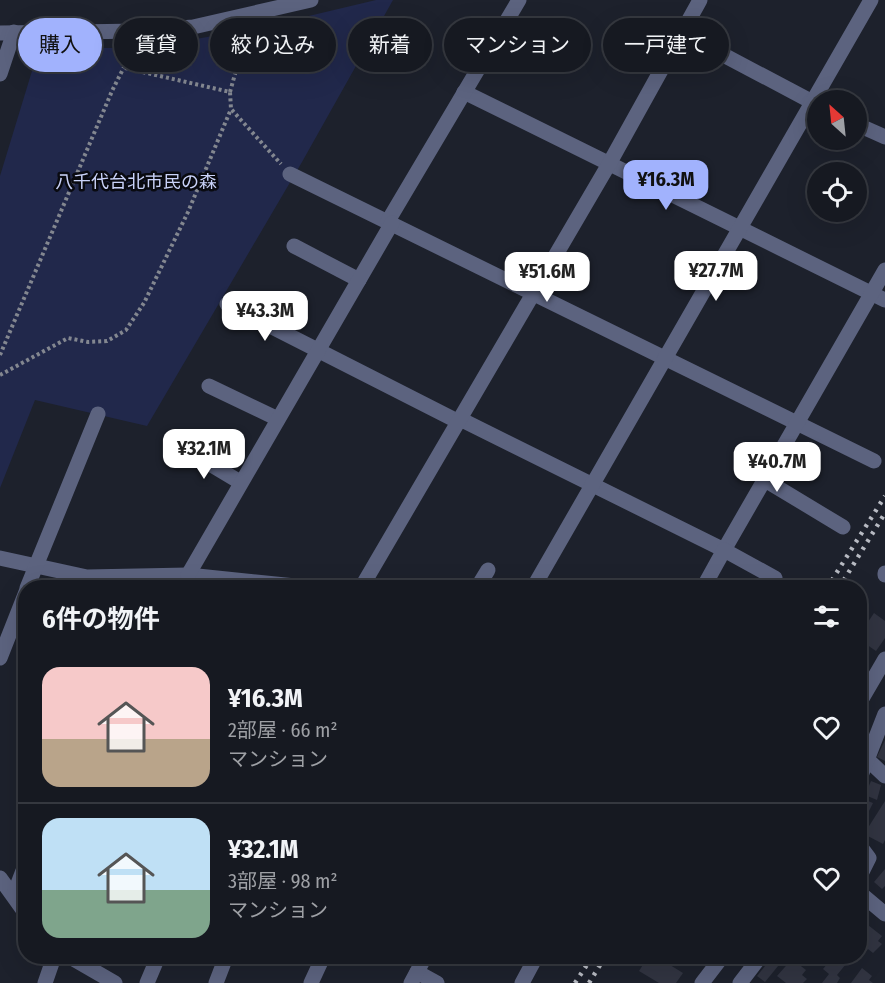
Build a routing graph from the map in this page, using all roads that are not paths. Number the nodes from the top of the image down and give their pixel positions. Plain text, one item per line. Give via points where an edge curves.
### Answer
1 (311, 0) edge
2 (519, 0) edge
3 (700, 0) edge
4 (871, 0) edge
5 (690, 18) edge
6 (7, 32) edge
7 (729, 58) edge
8 (660, 72) edge
9 (0, 74) edge
10 (823, 90) edge
11 (464, 92) junction
12 (807, 100) edge
13 (807, 117) edge
14 (867, 129) edge
15 (885, 137) edge
16 (609, 164) junction
17 (290, 174) road end
18 (390, 222) junction
19 (739, 229) junction
20 (294, 246) dead end
21 (885, 270) edge
22 (359, 280) junction
23 (533, 293) junction
24 (878, 296) edge
25 (227, 304) dead end
26 (318, 351) junction
27 (665, 357) junction
28 (209, 386) dead end
29 (98, 414) dead end
30 (278, 419) junction
31 (460, 421) junction
32 (798, 423) junction
33 (185, 449) dead end
34 (874, 461) dead end
35 (765, 480) junction
36 (240, 482) junction
37 (593, 485) junction
38 (843, 526) dead end
39 (724, 550) junction
40 (0, 558) edge
41 (35, 568) junction
42 (488, 570) dead end
43 (188, 575) junction
44 (775, 578) dead end
45 (30, 580) edge
46 (115, 580) edge
47 (149, 580) edge
48 (211, 580) edge
49 (366, 580) edge
50 (482, 580) edge
51 (538, 580) edge
52 (707, 580) edge
53 (18, 612) edge
54 (0, 658) edge
55 (885, 658) edge
56 (867, 690) edge
57 (885, 714) edge
58 (867, 759) joint
59 (885, 776) edge
60 (0, 878) edge
61 (18, 884) edge
62 (14, 894) junction
63 (867, 899) edge
64 (18, 901) edge
65 (885, 914) edge
66 (52, 964) edge
67 (84, 964) edge
68 (155, 964) edge
69 (223, 964) edge
70 (320, 964) edge
71 (532, 964) edge
72 (717, 964) edge
73 (755, 964) edge
74 (414, 977) edge
75 (45, 983) edge
76 (115, 983) edge
77 (147, 983) edge
78 (216, 983) edge
79 (311, 983) edge
80 (437, 983) edge
81 (522, 983) edge
82 (702, 983) edge
83 (740, 983) edge

1 - 6 street via 193,27
2 - 11 street
3 - 5 street
4 - 10 street
6 - 9 street
7 - 12 street
8 - 16 street
11 - 16 street
11 - 18 street
13 - 19 street
14 - 15 street
16 - 19 street
16 - 23 street
17 - 18 street
18 - 22 street
18 - 23 street
19 - 24 street
19 - 27 street
20 - 22 street
21 - 24 street
22 - 26 street
23 - 27 street
23 - 31 street
24 - 32 street
25 - 26 street
26 - 30 street
26 - 31 street
27 - 32 street
27 - 37 street
28 - 30 street
29 - 41 street
30 - 36 street
31 - 37 street
31 - 49 street
32 - 34 street
32 - 35 street
33 - 36 street
35 - 38 street
35 - 39 street
36 - 43 street
37 - 39 street
37 - 51 street
39 - 44 street
39 - 52 street
40 - 41 street
41 - 45 street
41 - 46 street
42 - 50 street
43 - 47 street
43 - 48 street
53 - 54 street
55 - 56 street
57 - 58 street
58 - 59 street
60 - 62 street
61 - 62 street
62 - 64 street
63 - 65 street
66 - 75 street
67 - 76 street
68 - 77 street
69 - 78 street
70 - 79 street
71 - 81 street
72 - 82 street
73 - 83 street
74 - 80 street

